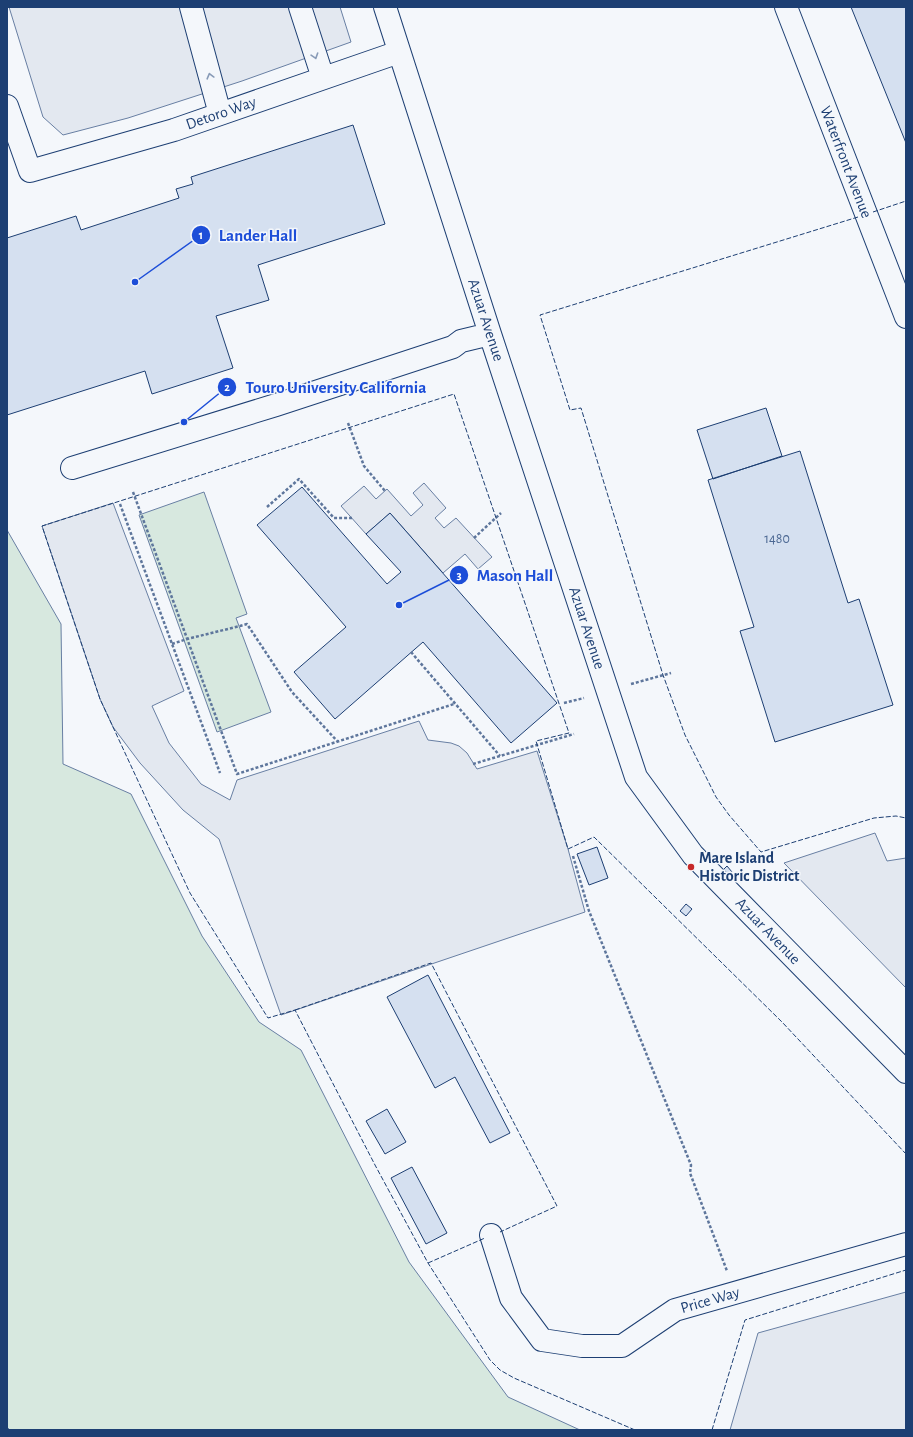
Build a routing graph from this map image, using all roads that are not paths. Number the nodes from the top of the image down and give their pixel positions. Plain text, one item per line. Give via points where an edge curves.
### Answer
1 (191, 7) edge
2 (300, 7) edge
3 (385, 7) edge
4 (786, 7) edge
5 (399, 52) junction
6 (323, 78) junction
7 (7, 106) edge
8 (220, 114) junction
9 (906, 317) edge
10 (490, 334) junction
11 (72, 468) dead end
12 (906, 1072) edge
13 (491, 1235) dead end
14 (906, 1244) edge

8 -> 1 street
2 -> 6 street
3 - 5 street, Azuar Avenue
4 - 9 street, Waterfront Avenue
5 - 6 street, Detoro Way
5 - 10 street, Azuar Avenue
6 - 8 street, Detoro Way
7 - 8 street, Detoro Way via 30,171 174,130
10 - 11 street via 461,341 453,347 276,405
10 - 12 street, Azuar Avenue via 636,777 693,854
13 - 14 street, Price Way via 511,1298 542,1340 582,1346 622,1346 675,1310

